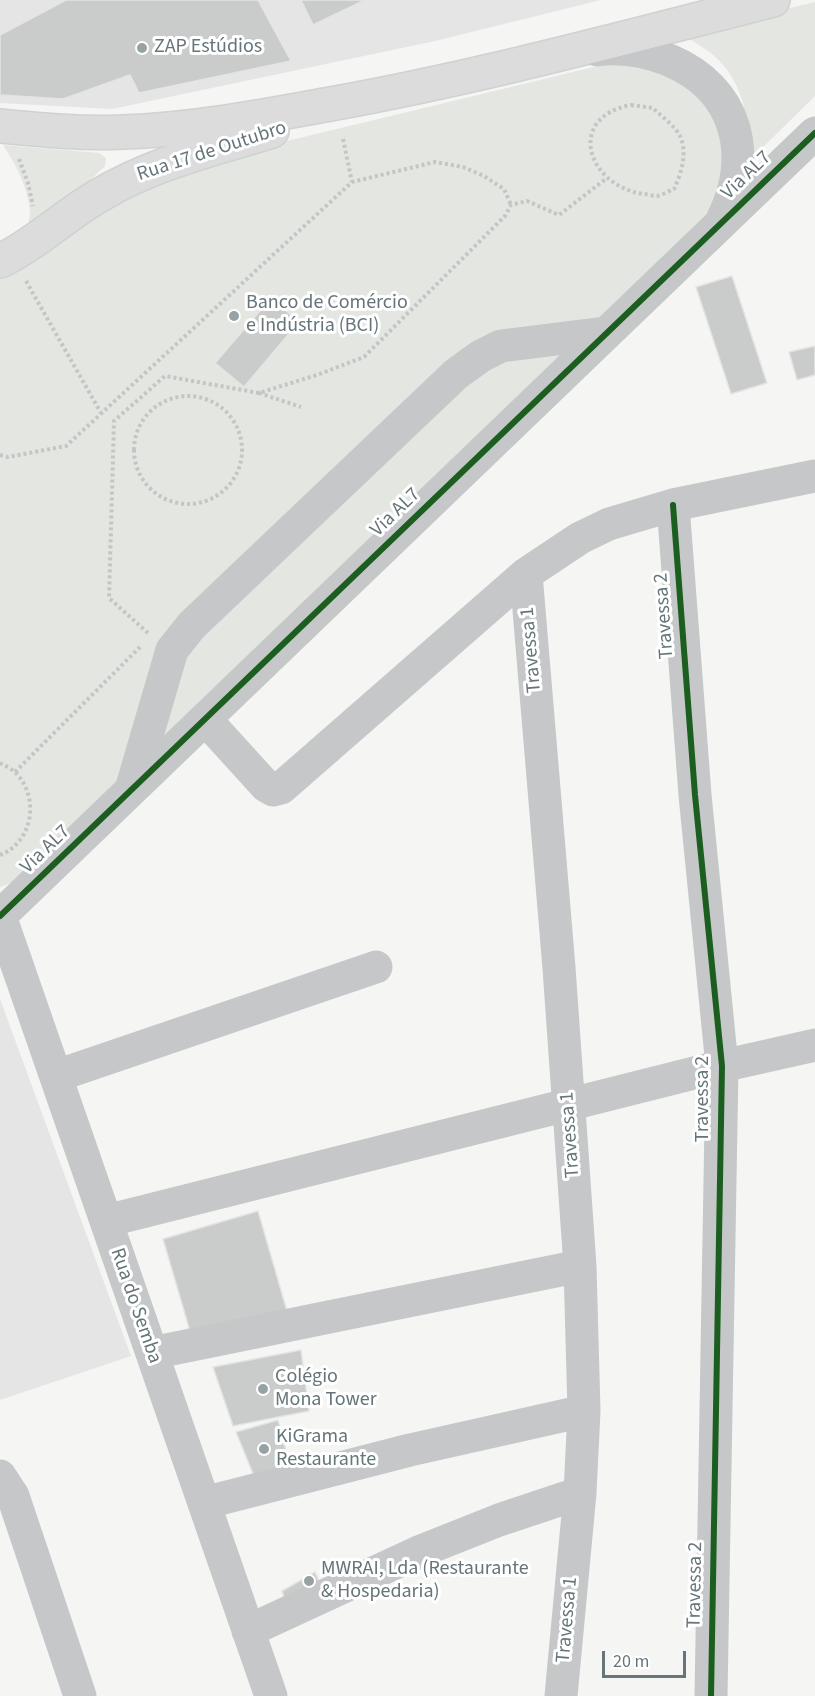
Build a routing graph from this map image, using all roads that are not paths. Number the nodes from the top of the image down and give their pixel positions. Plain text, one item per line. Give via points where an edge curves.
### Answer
1 (773, 0) edge
2 (560, 55) junction
3 (406, 91) junction
4 (815, 133) edge
5 (7, 139) edge
6 (718, 227) junction
7 (11, 268) edge
8 (605, 333) junction
9 (815, 476) edge
10 (673, 505) junction
11 (526, 574) junction
12 (206, 720) junction
13 (131, 791) junction
14 (0, 916) edge
15 (376, 967) dead end
16 (815, 1045) edge
17 (722, 1066) junction
18 (56, 1076) junction
19 (569, 1104) junction
20 (106, 1221) junction
21 (580, 1266) junction
22 (152, 1353) junction
23 (584, 1411) junction
24 (0, 1476) edge
25 (580, 1493) junction
26 (204, 1503) junction
27 (248, 1631) junction
28 (80, 1696) edge
29 (271, 1696) edge
30 (561, 1696) edge
31 (711, 1696) edge

1 - 2 main road, Rua 17 de Outubro
2 - 3 main road, Rua 17 de Outubro
2 - 6 street via 636,49 686,68 714,91 731,117 738,145 735,190
3 - 5 main road, Rua 17 de Outubro via 251,118 126,132
3 - 7 main road, Rua 17 de Outubro via 167,163 131,178 99,195 34,241
4 - 6 street, Via AL7
6 - 8 street, Via AL7
8 - 12 street, Via AL7
8 - 13 street via 501,346 481,356 456,374 192,625 172,650
9 - 10 street
10 - 11 street via 609,524
10 - 17 street, Travessa 2 via 695,795
11 - 12 street via 281,788 273,790 266,786
11 - 19 street, Travessa 1
12 - 13 street, Via AL7
13 - 14 street, Via AL7
14 - 18 street, Rua do Semba
15 - 18 street
16 - 17 street
17 - 19 street
17 - 31 street, Travessa 2
18 - 20 street, Rua do Semba
19 - 20 street
19 - 21 street, Travessa 1
20 - 22 street, Rua do Semba
21 - 22 street
21 - 23 street, Travessa 1
22 - 26 street, Rua do Semba
23 - 25 street, Travessa 1
23 - 26 street via 410,1450
24 - 28 street via 13,1496
25 - 27 street via 431,1547
25 - 30 street, Travessa 1
26 - 27 street, Rua do Semba
27 - 29 street, Rua do Semba

